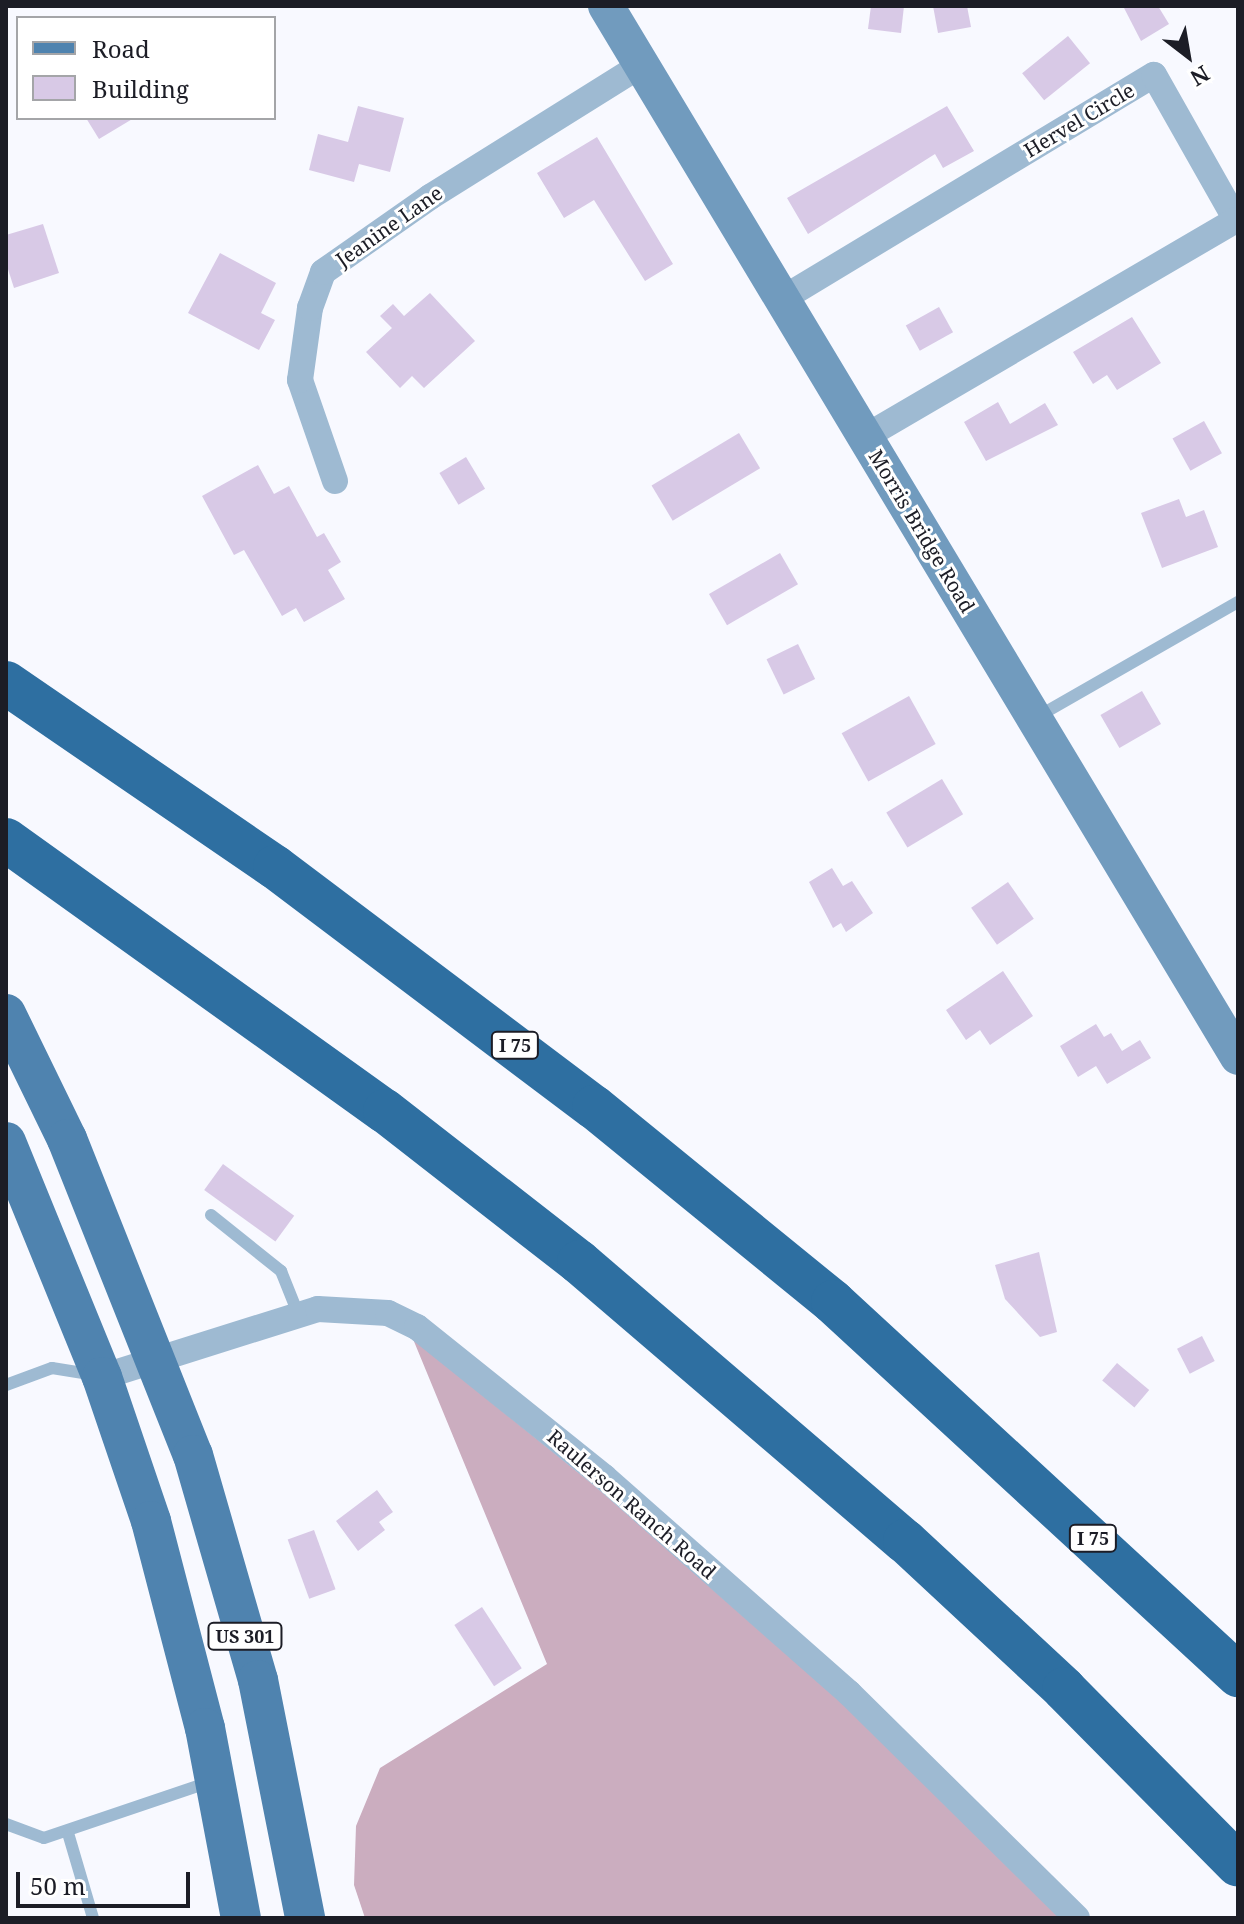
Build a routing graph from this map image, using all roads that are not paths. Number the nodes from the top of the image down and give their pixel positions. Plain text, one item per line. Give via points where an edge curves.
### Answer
1 (606, 6) edge
2 (641, 65) junction
3 (782, 299) junction
4 (865, 437) junction
5 (335, 481) dead end
6 (1238, 602) edge
7 (6, 683) edge
8 (1034, 718) junction
9 (12, 844) edge
10 (6, 1014) edge
11 (1238, 1057) edge
12 (6, 1142) edge
13 (211, 1215) dead end
14 (299, 1316) junction
15 (157, 1362) junction
16 (102, 1377) junction
17 (6, 1385) edge
18 (1238, 1675) edge
19 (216, 1780) junction
20 (6, 1824) edge
21 (68, 1833) junction
22 (1238, 1865) edge
23 (93, 1918) edge
24 (241, 1918) edge
25 (305, 1918) edge
26 (1077, 1918) edge

1 - 2 street, Morris Bridge Road
2 - 3 street, Morris Bridge Road
2 - 5 street, Jeanine Lane via 430,197 323,272 310,308 300,380
3 - 4 street, Morris Bridge Road
3 - 4 street, Hervel Circle via 1154,75 1236,220
4 - 8 street, Morris Bridge Road
6 - 8 lane
7 - 18 highway, I 75 via 275,867 594,1107 833,1302
8 - 11 street, Morris Bridge Road
9 - 22 highway via 385,1111 579,1262 905,1541 1064,1689
10 - 15 main road, US 301 via 67,1139
12 - 16 main road, US 301
13 - 14 lane via 281,1271
14 - 15 street, Raulerson Ranch Road
14 - 26 street, Raulerson Ranch Road via 318,1309 388,1313 441,1343 604,1477 849,1693
15 - 16 street, Raulerson Ranch Road
15 - 25 main road, US 301 via 193,1455 258,1680
16 - 17 lane via 52,1368
16 - 19 main road, US 301 via 151,1521
19 - 21 lane via 150,1797
19 - 24 main road, US 301
20 - 21 lane via 44,1838
21 - 23 lane

